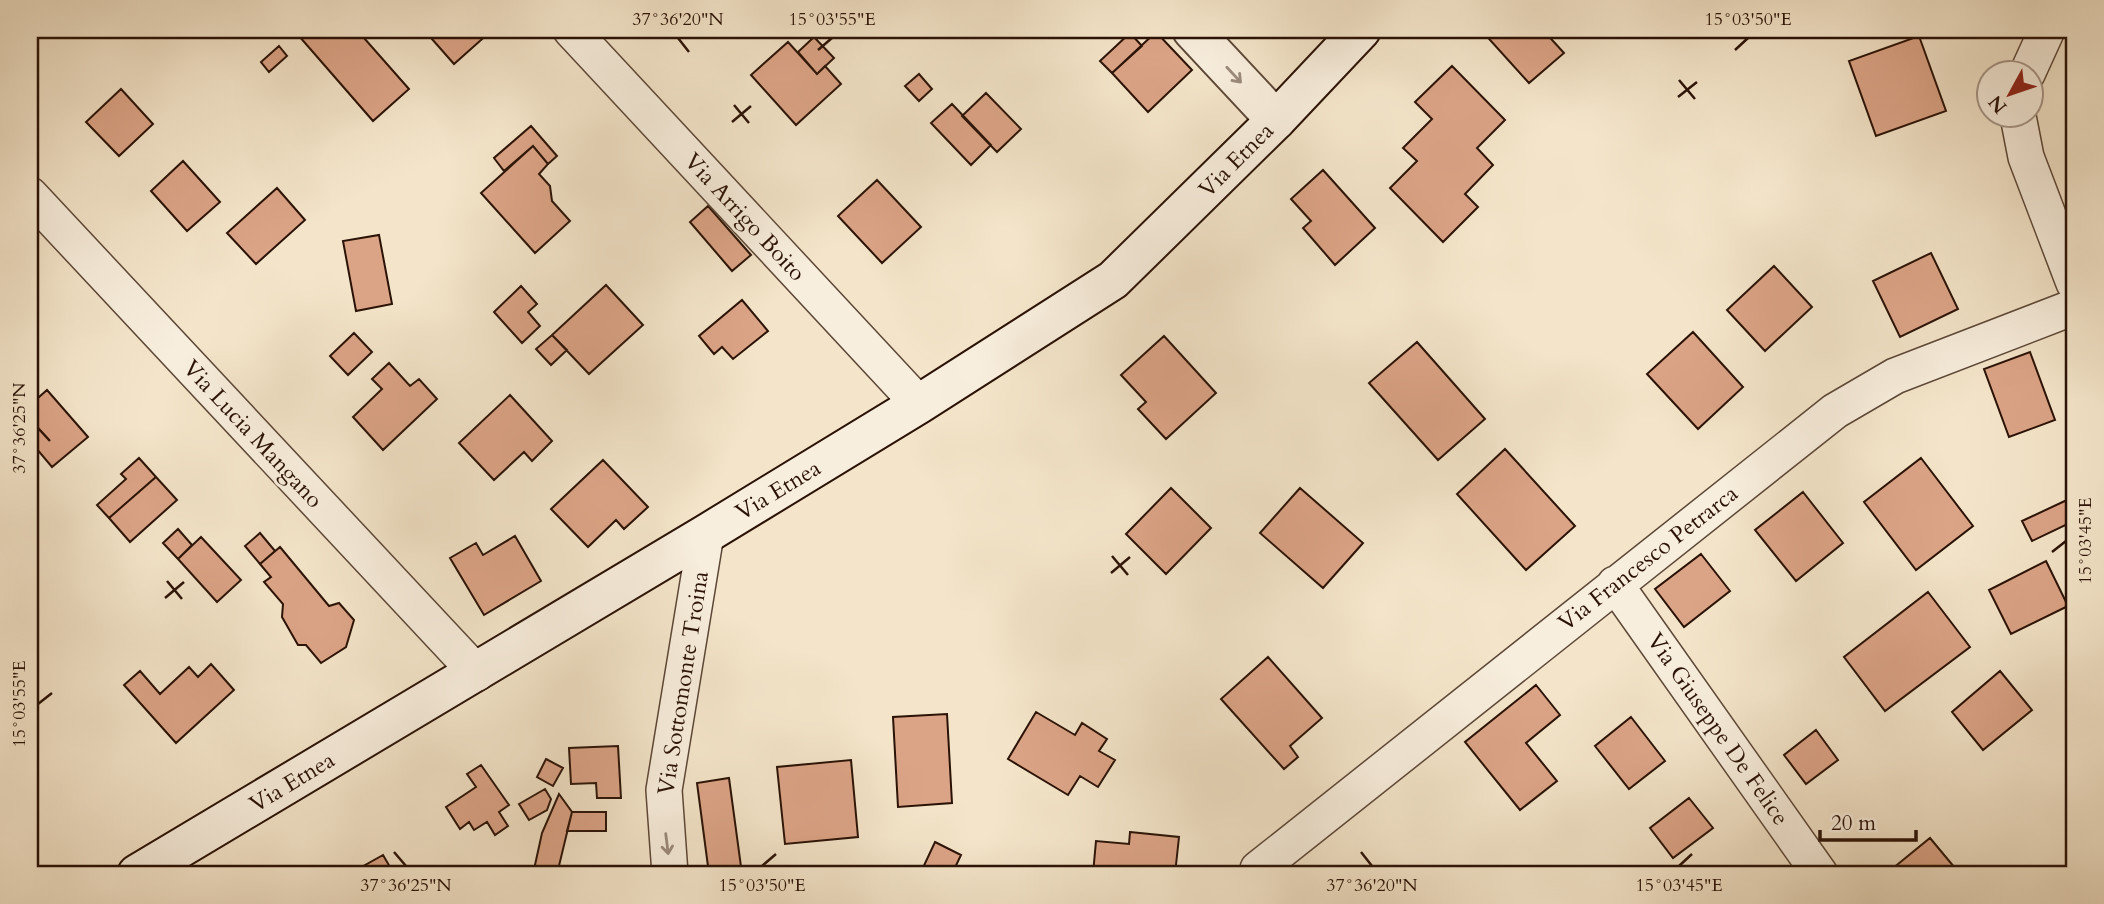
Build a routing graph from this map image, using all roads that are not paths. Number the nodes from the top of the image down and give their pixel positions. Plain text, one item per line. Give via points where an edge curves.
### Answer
1 (571, 30) edge
2 (1192, 30) edge
3 (1361, 30) edge
4 (2047, 30) edge
5 (2033, 60) edge
6 (1276, 120) junction
7 (2021, 130) edge
8 (30, 195) edge
9 (2074, 283) edge
10 (2074, 307) edge
11 (919, 404) junction
12 (706, 534) junction
13 (1615, 584) junction
14 (477, 673) junction
15 (1258, 869) dead end
16 (137, 874) edge
17 (670, 874) edge
18 (1820, 874) edge

1 - 11 street, Via Arrigo Boito
2 -> 6 main road
3 - 6 main road, Via Etnea
4 - 5 street
6 - 11 main road, Via Etnea via 1113,280
7 - 9 street via 2026,157
8 - 14 street, Via Lucia Mangano
10 - 13 street, Via Francesco Petrarca via 1895,376 1835,411
11 - 12 main road, Via Etnea
12 - 14 main road, Via Etnea
12 -> 17 street, Via Sottomonte Troina via 664,790
13 - 15 street, Via Francesco Petrarca
13 - 18 street, Via Giuseppe De Felice
14 - 16 main road, Via Etnea

